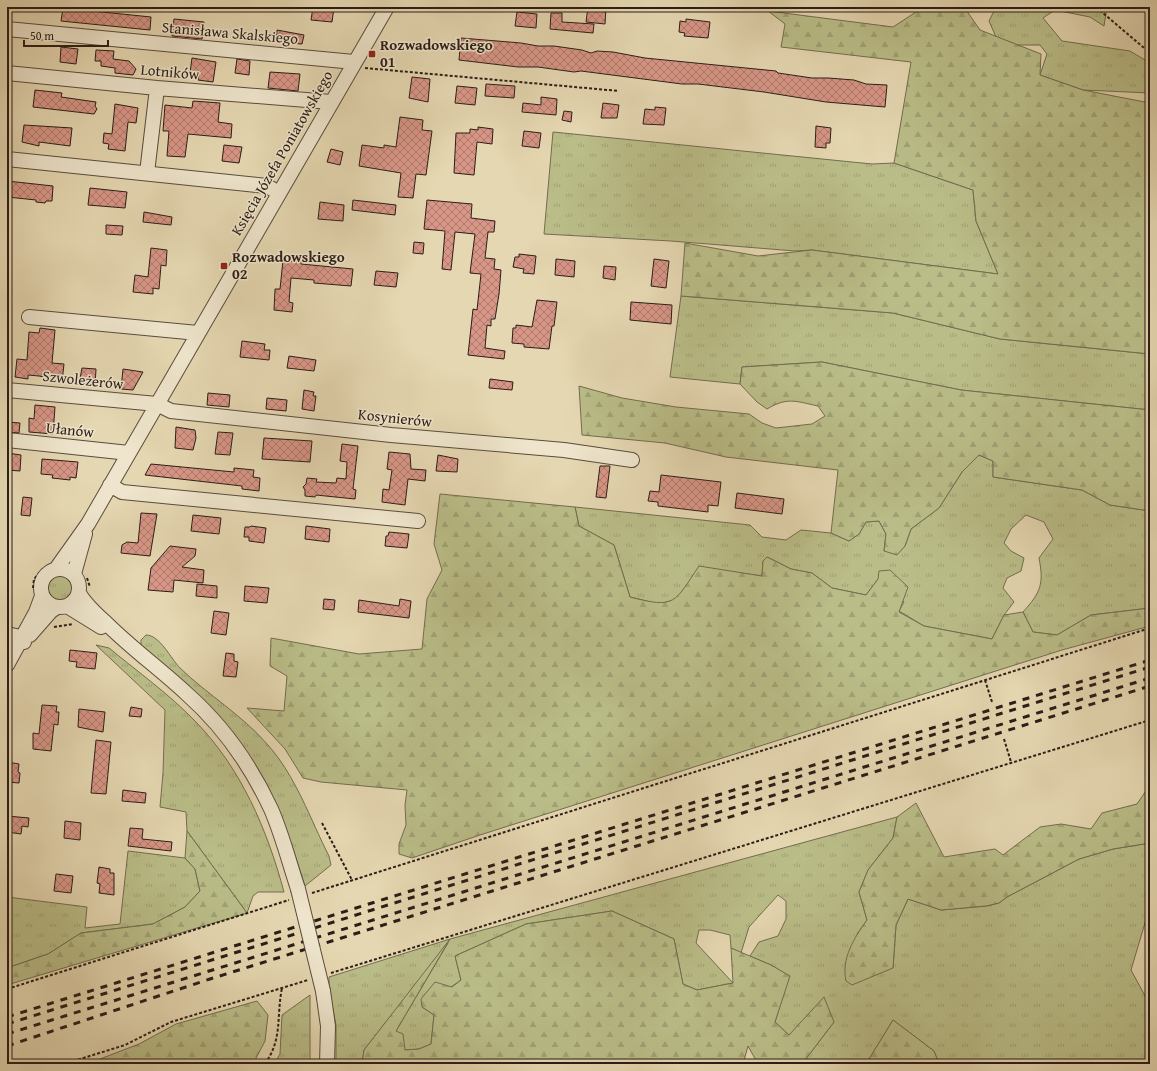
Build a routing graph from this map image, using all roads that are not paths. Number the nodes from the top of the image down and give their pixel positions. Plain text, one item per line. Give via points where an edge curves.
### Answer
1 (386, 7) edge
2 (7, 29) edge
3 (353, 64) junction
4 (7, 73) edge
5 (158, 88) junction
6 (331, 102) junction
7 (7, 158) edge
8 (147, 173) junction
9 (279, 192) junction
10 (28, 317) dead end
11 (198, 333) junction
12 (7, 390) edge
13 (157, 404) junction
14 (7, 440) edge
15 (129, 453) junction
16 (632, 460) dead end
17 (110, 485) junction
18 (418, 521) dead end
19 (88, 524) junction
20 (56, 569) junction
21 (80, 575) junction
22 (85, 590) junction
23 (42, 596) junction
24 (62, 607) junction
25 (17, 638) edge
26 (128, 645) junction
27 (10, 660) edge
28 (327, 1064) edge

1 - 3 street, Księcia Józefa Poniatowskiego
2 - 3 street, Stanisława Skalskiego
3 - 6 street, Księcia Józefa Poniatowskiego
4 - 5 street, Lotników
5 - 6 street, Lotników
5 - 8 street
6 - 9 street, Księcia Józefa Poniatowskiego
7 - 8 street
8 - 9 street via 267,186
9 - 11 street, Księcia Józefa Poniatowskiego
10 - 11 street
11 - 13 street, Księcia Józefa Poniatowskiego
12 - 13 street, Szwoleżerów
13 - 15 street, Księcia Józefa Poniatowskiego
13 - 16 street, Kosynierów via 170,411 392,436 564,450
14 - 15 street, Ułanów
15 - 17 street, Księcia Józefa Poniatowskiego
17 - 18 street via 122,492
17 - 19 street, Księcia Józefa Poniatowskiego
19 - 20 street, Księcia Józefa Poniatowskiego
19 - 21 street, Księcia Józefa Poniatowskiego
20 - 21 street
20 - 23 street via 44,577 41,586
21 - 22 street via 79,583
22 - 24 street via 75,601
22 - 26 street via 90,608
23 - 24 street via 48,604
23 - 25 street via 36,612
24 - 25 street via 51,611
24 - 26 street
25 - 27 street
26 - 28 street, bridge via 207,713 245,763 271,809 299,894 323,991 328,1026

